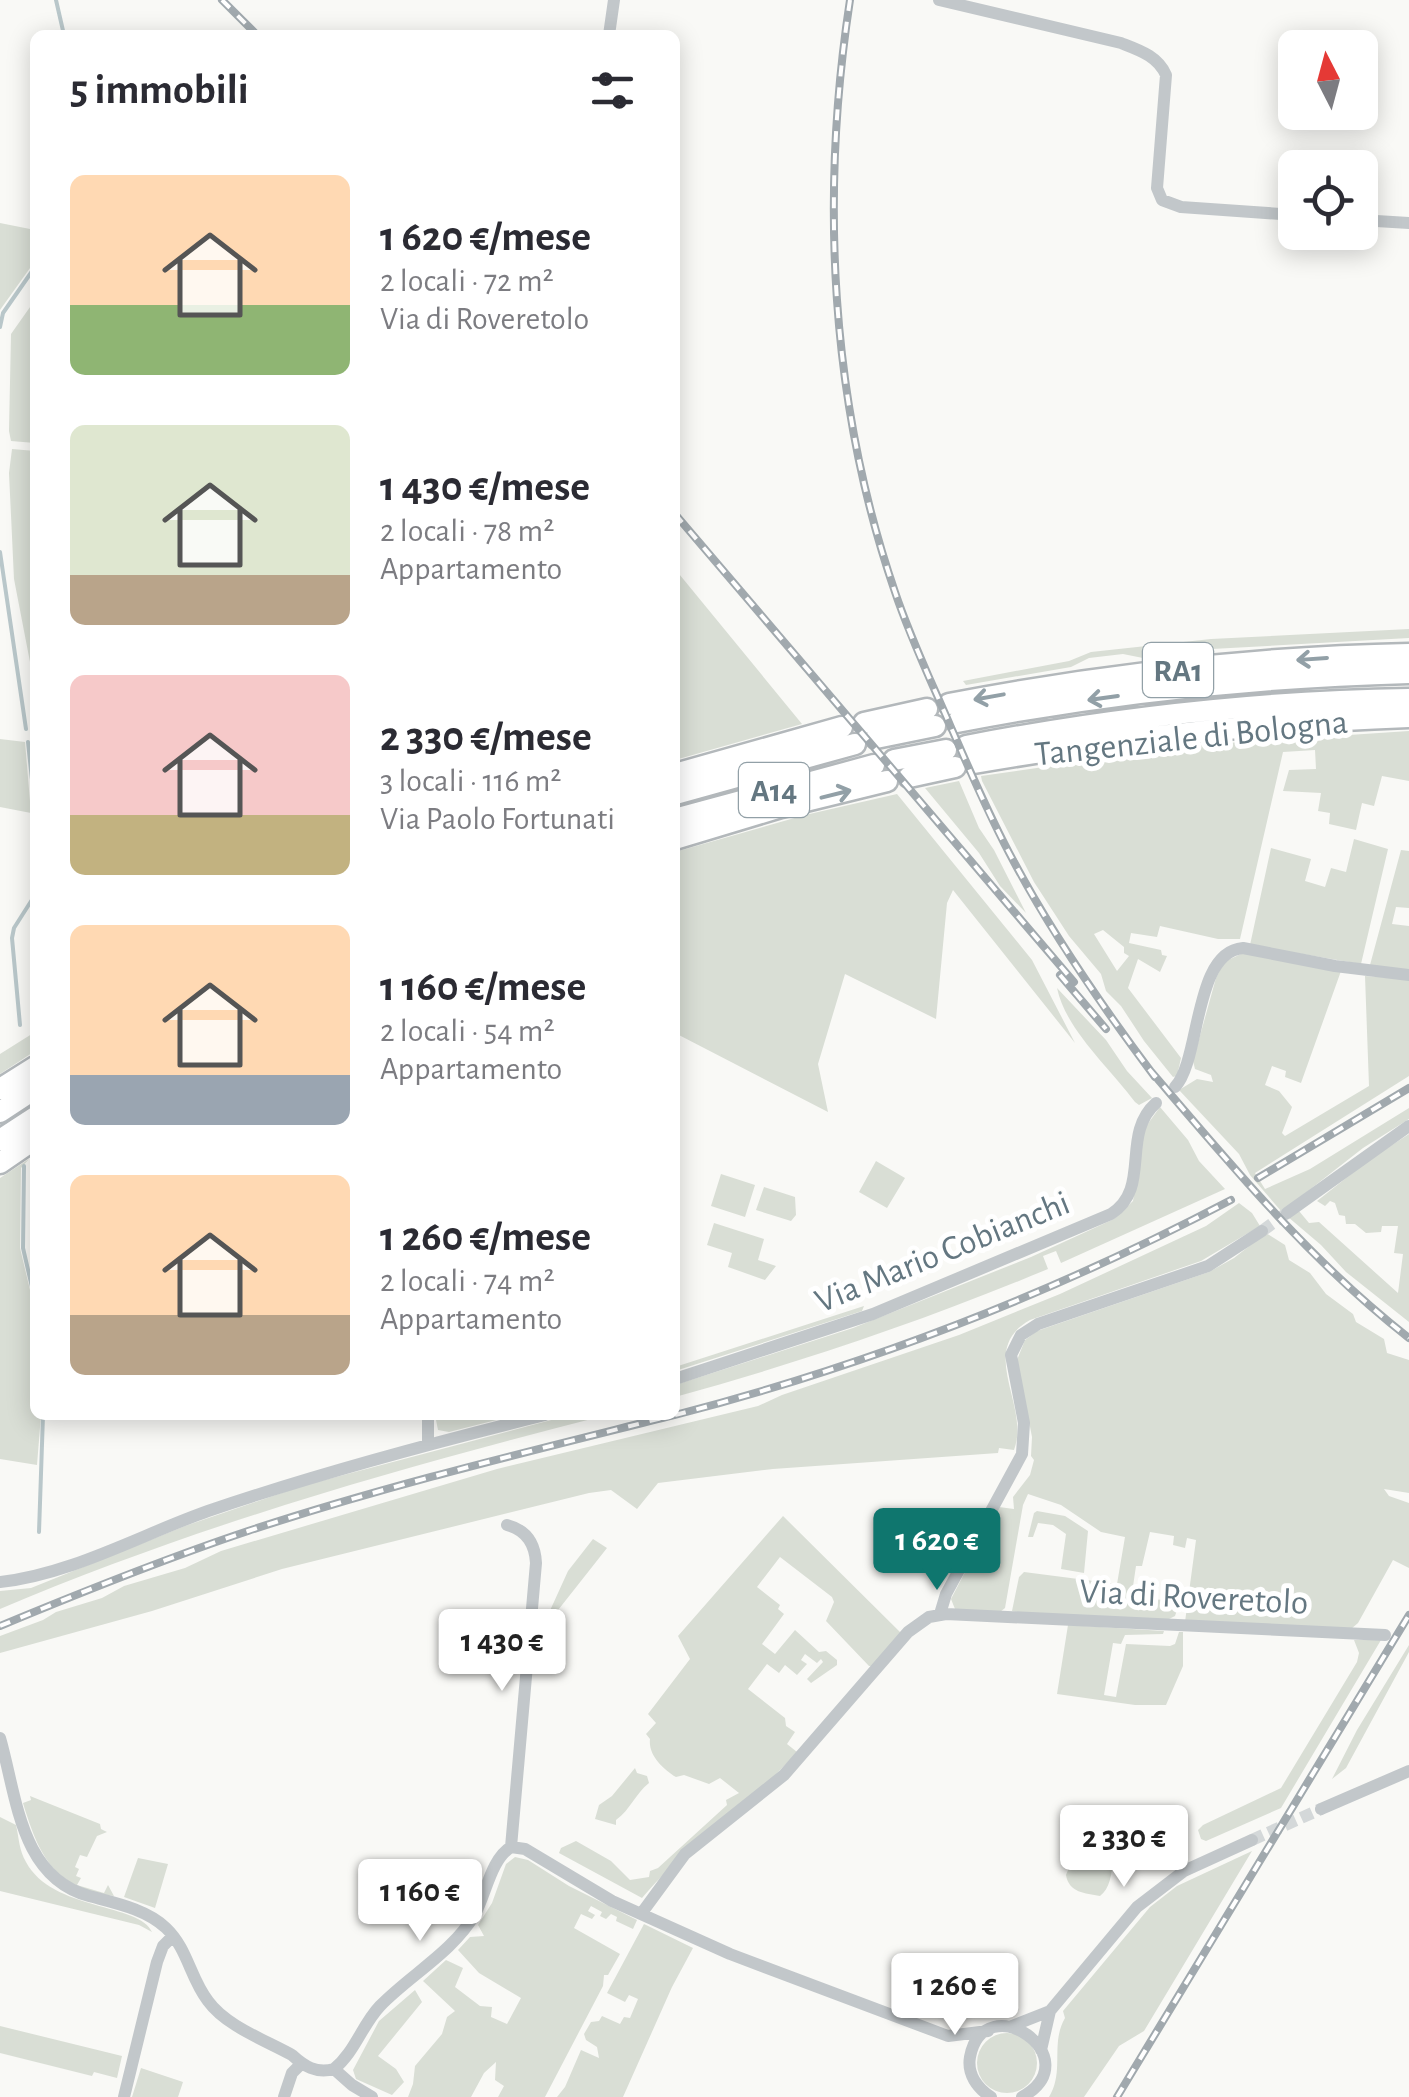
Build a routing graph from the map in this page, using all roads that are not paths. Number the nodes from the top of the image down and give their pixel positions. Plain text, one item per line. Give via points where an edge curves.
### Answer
1 (614, 0) edge
2 (938, 0) edge
3 (610, 30) edge
4 (1278, 214) edge
5 (1378, 221) edge
6 (1409, 223) edge
7 (1409, 654) edge
8 (1409, 673) edge
9 (1409, 698) edge
10 (931, 717) dead end
11 (1409, 717) edge
12 (859, 733) junction
13 (960, 757) junction
14 (891, 771) junction
15 (680, 773) edge
16 (680, 792) edge
17 (680, 818) edge
18 (680, 837) edge
19 (1409, 975) edge
20 (30, 1070) edge
21 (1176, 1087) dead end
22 (0, 1089) edge
23 (30, 1092) edge
24 (1156, 1103) dead end
25 (0, 1112) edge
26 (30, 1120) edge
27 (1409, 1126) edge
28 (0, 1140) edge
29 (30, 1142) edge
30 (0, 1162) edge
31 (1287, 1213) tunnel mouth
32 (1262, 1231) tunnel mouth
33 (680, 1377) edge
34 (428, 1420) edge
35 (526, 1420) edge
36 (428, 1444) junction
37 (506, 1525) dead end
38 (0, 1582) edge
39 (940, 1614) junction
40 (1385, 1635) dead end
41 (0, 1738) edge
42 (1409, 1771) edge
43 (1321, 1809) tunnel mouth
44 (1252, 1840) tunnel mouth
45 (512, 1847) junction
46 (641, 1914) junction
47 (174, 1936) junction
48 (1050, 2011) junction
49 (1012, 2026) junction
50 (988, 2031) junction
51 (948, 2036) junction
52 (1042, 2050) junction
53 (300, 2065) junction
54 (970, 2066) junction
55 (334, 2068) junction
56 (987, 2096) edge
57 (124, 2097) edge
58 (284, 2097) edge
59 (372, 2097) edge
60 (1022, 2097) edge

1 - 3 street
2 - 4 street via 1147,54 1163,68 1167,85 1156,188 1162,200
5 - 6 street
7 - 8 highway, Tangenziale di Bologna / RA1 via 1192,668 1045,687 953,713
9 - 13 highway, A14 via 1149,717
10 - 12 highway
11 - 13 highway, Tangenziale di Bologna / RA1 via 1252,725
12 - 15 highway
12 - 16 highway, A14
13 - 14 highway, A14
14 - 17 highway, A14
18 -> 14 highway
19 - 21 street via 1230,950 1204,998
20 - 22 highway
23 - 25 highway
24 - 33 street, Via Mario Cobianchi via 1140,1122 1129,1196 1111,1214 860,1320
26 - 28 highway
27 - 31 street
29 - 30 highway
32 - 39 street via 1216,1263 1038,1324 1018,1338 1011,1359 1024,1449
34 - 36 street
35 - 36 street
36 - 38 street via 260,1493 31,1578
37 - 45 street via 532,1542 536,1563
39 - 40 street, Via di Roveretolo
39 - 46 street via 908,1632 784,1775 694,1844
41 - 47 street via 30,1846 44,1870 70,1890 147,1915
42 - 43 street
44 - 48 street via 1158,1888
45 - 46 street
45 - 55 street via 499,1858 466,1928 380,2006
46 - 51 street
47 - 53 street via 208,2002
47 - 57 street via 156,1962
48 - 49 street
48 - 52 street
49 - 50 street
49 - 52 street
50 - 51 street
50 - 54 street via 976,2043
51 - 54 street
52 - 60 street via 1041,2078
53 - 55 street
53 - 58 street
54 - 56 street
55 - 59 street

